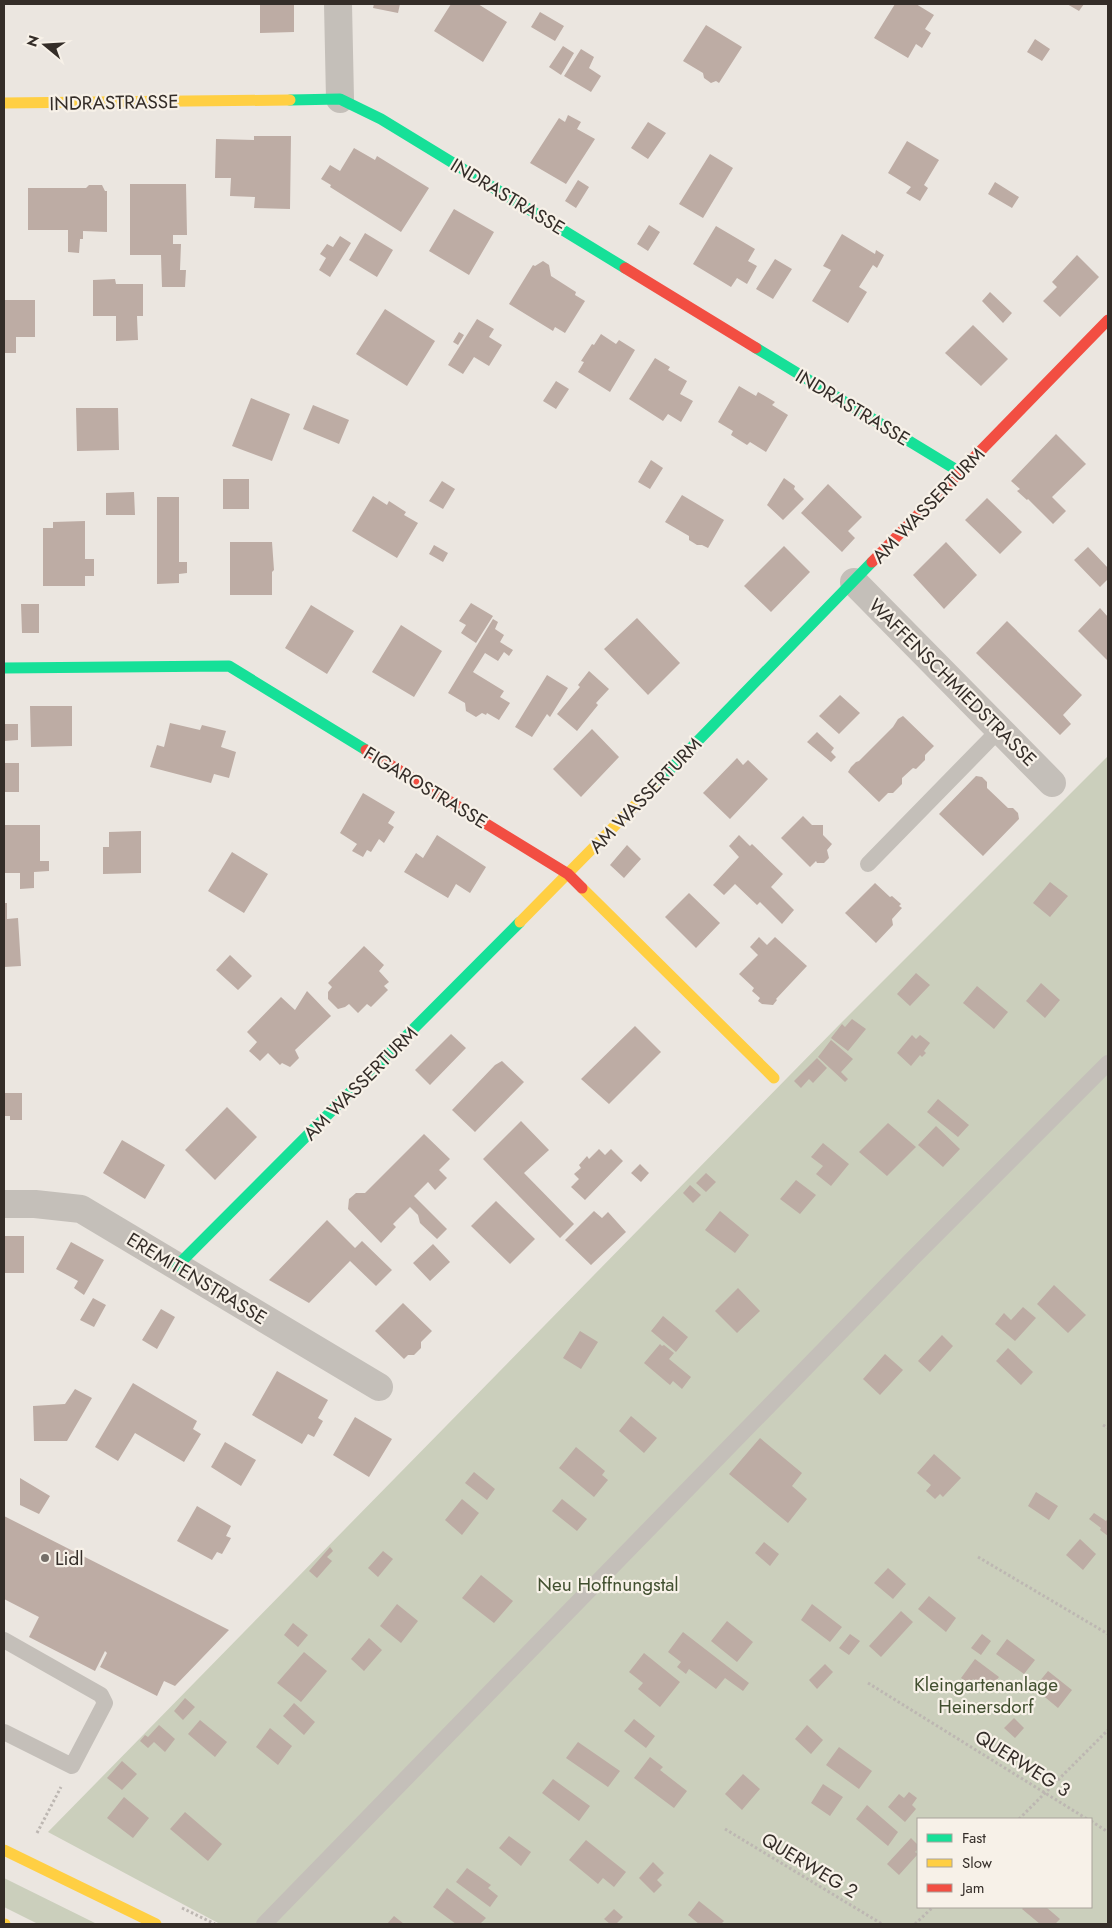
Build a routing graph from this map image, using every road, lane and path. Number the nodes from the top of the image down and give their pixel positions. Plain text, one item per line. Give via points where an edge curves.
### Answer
1 (338, 4) edge
2 (340, 100) junction
3 (4, 103) edge
4 (1108, 320) edge
5 (960, 472) junction
6 (854, 582) junction
7 (4, 668) edge
8 (1000, 730) junction
9 (1052, 783) dead end
10 (868, 864) dead end
11 (568, 874) junction
12 (1108, 1063) edge
13 (774, 1078) dead end
14 (4, 1204) edge
15 (178, 1266) junction
16 (379, 1387) dead end
17 (1103, 1425) dead end
18 (1108, 1428) edge
19 (978, 1557) dead end
20 (1108, 1634) edge
21 (4, 1640) edge
22 (868, 1683) dead end
23 (1108, 1730) edge
24 (4, 1732) edge
25 (72, 1766) junction
26 (1045, 1793) junction
27 (1020, 1818) edge
28 (1086, 1818) edge
29 (1092, 1822) edge
30 (725, 1829) dead end
31 (1108, 1832) edge
32 (36, 1834) dead end
33 (4, 1850) edge
34 (931, 1908) edge
35 (156, 1924) edge
36 (264, 1924) edge
37 (882, 1924) edge
38 (915, 1924) edge

1 - 2 street
2 - 3 street, INDRASTRASSE
2 - 5 street, INDRASTRASSE via 390,124
4 - 5 street, AM WASSERTURM
5 - 6 street, AM WASSERTURM
6 - 8 street, WAFFENSCHMIEDSTRASSE
6 - 11 street, AM WASSERTURM
7 - 11 street, FIGAROSTRASSE via 229,666
8 - 9 street, WAFFENSCHMIEDSTRASSE
8 - 10 lane
11 - 13 street, FIGAROSTRASSE
11 - 15 street, AM WASSERTURM
12 - 36 lane via 905,1266
14 - 15 street, EREMITENSTRASSE via 81,1209
15 - 16 street, EREMITENSTRASSE
17 - 18 path
19 - 20 path
21 - 25 lane via 101,1695 105,1703
22 - 26 path, QUERWEG 3
23 - 26 path
24 - 25 lane
25 - 32 path
26 - 27 path
26 - 28 path, QUERWEG 3
29 - 31 path
30 - 37 path, QUERWEG 2
33 - 35 street
34 - 38 path

